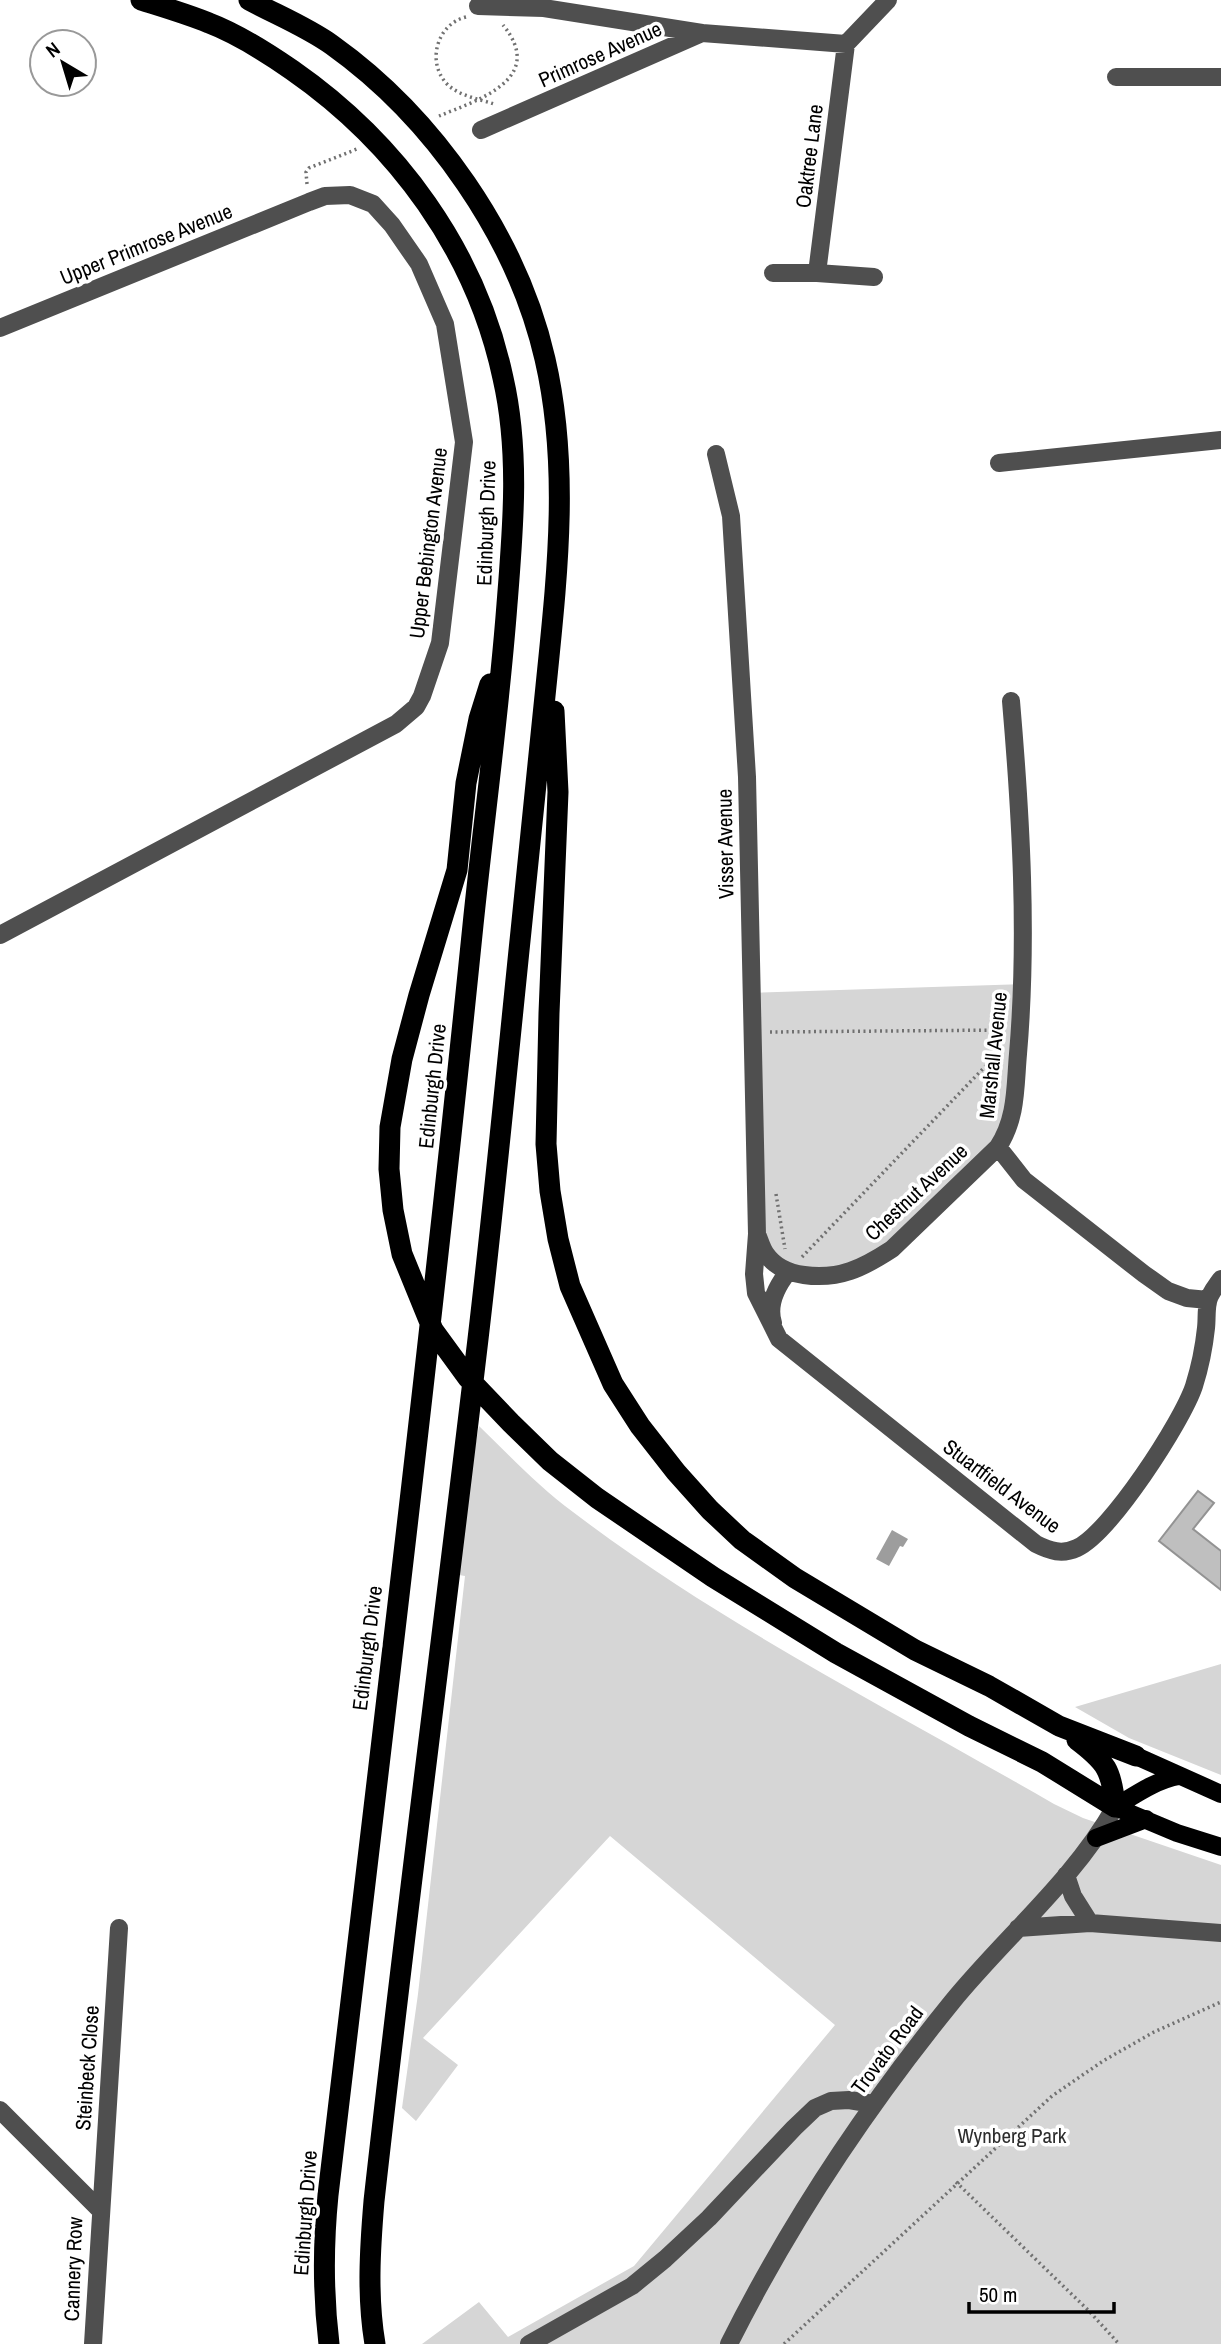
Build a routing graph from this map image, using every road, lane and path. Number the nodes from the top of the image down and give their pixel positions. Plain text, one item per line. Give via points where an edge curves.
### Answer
1 (141, 0) edge
2 (250, 0) edge
3 (888, 0) edge
4 (499, 8) edge
5 (475, 11) joint
6 (702, 33) junction
7 (846, 44) junction
8 (1116, 77) dead end
9 (1221, 77) edge
10 (522, 113) junction
11 (427, 121) dead end
12 (481, 130) dead end
13 (364, 146) dead end
14 (309, 202) junction
15 (817, 273) junction
16 (772, 274) dead end
17 (874, 277) dead end
18 (0, 328) edge
19 (1221, 440) edge
20 (716, 454) dead end
21 (999, 463) dead end
22 (504, 642) junction
23 (550, 646) junction
24 (1011, 701) dead end
25 (0, 935) edge
26 (1020, 1030) junction
27 (751, 1032) junction
28 (998, 1147) junction
29 (757, 1234) junction
30 (788, 1272) junction
31 (1221, 1279) edge
32 (1208, 1300) junction
33 (779, 1339) junction
34 (1059, 1726) junction
35 (1136, 1756) joint
36 (1180, 1776) junction
37 (1221, 1794) edge
38 (1115, 1807) junction
39 (1146, 1819) junction
40 (1096, 1838) junction
41 (1221, 1847) edge
42 (1066, 1875) junction
43 (1090, 1923) junction
44 (118, 1928) dead end
45 (1018, 1928) junction
46 (1221, 1933) edge
47 (1221, 2003) edge
48 (873, 2104) junction
49 (0, 2110) edge
50 (956, 2182) junction
51 (100, 2210) junction
52 (93, 2344) edge
53 (328, 2344) edge
54 (375, 2344) edge
55 (529, 2344) edge
56 (729, 2344) edge
57 (784, 2344) edge
58 (1119, 2344) edge

1 - 22 highway, Edinburgh Drive via 212,24 271,55 315,86 368,131 435,215 470,280 503,377 513,445
2 - 23 highway via 327,42 412,117 486,213 522,287 545,357 558,441 560,516
3 - 7 street
4 - 5 street
4 - 6 street via 544,8
4 - 11 path via 516,49 517,62 509,80 478,100
5 - 10 path via 449,26 439,40 437,68 447,84 463,94
6 - 7 street, Primrose Avenue
6 - 10 street, Primrose Avenue
7 - 15 street, Oaktree Lane
8 - 9 street
10 - 12 street, Primrose Avenue
13 - 14 path via 307,170
14 - 18 street, Upper Primrose Avenue
14 - 25 street, Upper Bebington Avenue via 350,195 373,204 419,264 445,324 464,442 440,643 422,696 396,724
15 - 16 street
15 - 17 street
19 - 21 street
20 - 27 street, Visser Avenue via 731,516 744,736
22 - 38 highway via 479,719 466,783 457,870 402,1059 390,1126 390,1183 401,1254 433,1330 468,1378 511,1423 597,1498 836,1653 1042,1762
22 - 53 highway, Edinburgh Drive via 440,1249 328,2195 324,2242
23 - 34 highway via 558,792 546,1144 550,1191 570,1286 613,1384 676,1472 742,1540 794,1578 915,1650
23 - 54 highway via 478,1340 373,2201 369,2251
24 - 26 street, Marshall Avenue via 1023,918
26 - 27 path
26 - 28 street, Marshall Avenue via 1011,1124
26 - 30 path
27 - 29 street, Visser Avenue
28 - 30 street, Chestnut Avenue via 872,1263 829,1277
28 - 32 street, Marshall Avenue via 1024,1180 1144,1274 1168,1291
29 - 30 street via 766,1254
29 - 33 street, Stuartfield Avenue via 756,1293
30 - 33 street via 773,1296 770,1315
31 - 32 street, Stuartfield Avenue
32 - 33 street, Stuartfield Avenue via 1194,1387 1167,1441 1093,1537 1064,1552 1036,1544
34 - 35 highway
34 - 38 highway via 1104,1763 1113,1784
35 - 36 main road
36 - 37 main road
36 - 38 main road
38 - 39 main road
38 - 40 street, Trovato Road
39 - 40 main road
39 - 41 main road
40 - 42 street, Trovato Road
42 - 43 street
42 - 45 street, Trovato Road
43 - 45 street
43 - 46 street
44 - 51 street, Steinbeck Close
45 - 48 street, Trovato Road via 953,2001
47 - 50 path via 1154,2032 1093,2068 1052,2096
48 - 55 street via 831,2101 815,2108 709,2218 632,2287
48 - 56 street, Trovato Road via 779,2252
49 - 51 street, Cannery Row
50 - 57 path
50 - 58 path
51 - 52 street, Cannery Row

